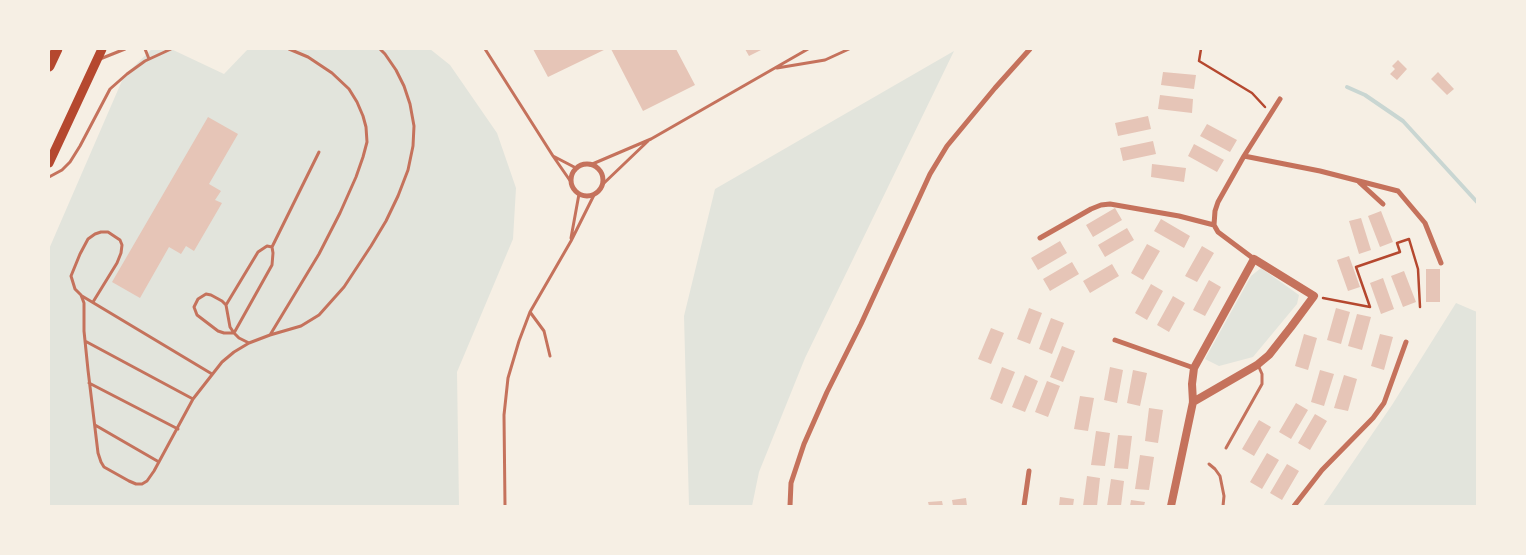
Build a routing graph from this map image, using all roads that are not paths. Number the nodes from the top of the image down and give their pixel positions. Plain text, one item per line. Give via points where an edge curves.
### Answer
1 (57, 49) edge
2 (102, 49) edge
3 (125, 49) edge
4 (145, 49) edge
5 (171, 49) edge
6 (289, 49) edge
7 (380, 49) edge
8 (485, 49) edge
9 (808, 49) edge
10 (849, 49) edge
11 (1030, 49) edge
12 (149, 59) junction
13 (97, 60) junction
14 (49, 66) edge
15 (774, 68) junction
16 (1280, 99) dead end
17 (651, 139) junction
18 (319, 152) dead end
19 (553, 156) junction
20 (1244, 156) junction
21 (49, 164) edge
22 (590, 165) junction
23 (576, 168) junction
24 (49, 177) edge
25 (1358, 181) junction
26 (571, 182) junction
27 (602, 185) junction
28 (595, 193) junction
29 (579, 194) junction
30 (1383, 204) dead end
31 (1214, 225) junction
32 (1040, 238) dead end
33 (571, 241) junction
34 (272, 247) junction
35 (1254, 259) junction
36 (1441, 263) dead end
37 (81, 295) junction
38 (93, 302) junction
39 (226, 306) junction
40 (530, 312) junction
41 (234, 334) junction
42 (270, 335) junction
43 (1115, 340) dead end
44 (85, 341) junction
45 (1406, 342) dead end
46 (250, 343) junction
47 (550, 356) dead end
48 (1257, 365) junction
49 (1194, 368) junction
50 (212, 374) junction
51 (89, 383) junction
52 (193, 398) junction
53 (1193, 402) junction
54 (94, 424) junction
55 (178, 429) junction
56 (1226, 448) dead end
57 (159, 462) junction
58 (1209, 464) dead end
59 (1029, 470) dead end
60 (505, 506) edge
61 (790, 506) edge
62 (1024, 506) edge
63 (1171, 506) edge
64 (1222, 506) edge
65 (1294, 506) edge

1 - 14 highway
2 - 13 main road
3 - 13 lane
4 - 12 lane
5 - 12 lane
6 - 42 lane via 332,72 349,89 363,116 367,142 356,177 319,254
7 - 42 lane via 396,70 410,104 414,126 408,170 371,246 344,287 319,315 302,326
8 - 19 lane
9 - 15 lane
10 - 15 lane via 825,60
11 - 61 street via 947,146 930,174 804,444 791,483
12 - 24 lane via 110,89 70,162
13 - 21 main road
15 - 17 lane
16 - 20 street
17 - 22 lane
17 - 27 lane
18 - 34 lane
19 - 23 lane
19 - 26 lane
20 - 25 street
20 - 31 street via 1218,202
22 - 23 street
22 - 27 street via 599,170
23 - 26 street
25 - 30 street
25 - 36 street via 1398,191 1425,223
26 - 29 street
27 - 28 street
28 - 29 street
28 - 33 lane
29 - 33 lane
31 - 32 street via 1110,204 1091,209
31 - 35 street via 1218,232
33 - 40 lane
34 - 39 lane via 267,246 258,252
34 - 41 lane via 272,265
35 - 48 street via 1314,296 1279,343
35 - 49 street
37 - 38 lane
37 - 38 lane via 75,289 71,276 80,254 88,239 108,232 120,240 121,253
37 - 44 lane via 85,309
38 - 50 lane
39 - 41 lane
39 - 41 lane via 211,294 206,294 196,303 195,311 218,331
40 - 47 lane via 544,331
40 - 60 lane via 505,396
41 - 46 lane
42 - 46 lane
43 - 49 street
44 - 51 lane
44 - 52 lane
45 - 65 street via 1384,402
46 - 50 lane via 234,352
48 - 53 street
48 - 56 lane via 1262,374 1262,384
49 - 53 street
50 - 52 lane
51 - 54 lane
51 - 55 lane
52 - 55 lane
53 - 63 street
54 - 57 lane
54 - 57 lane via 101,462 112,472 142,484
55 - 57 lane
58 - 64 lane via 1220,476 1224,496
59 - 62 street

